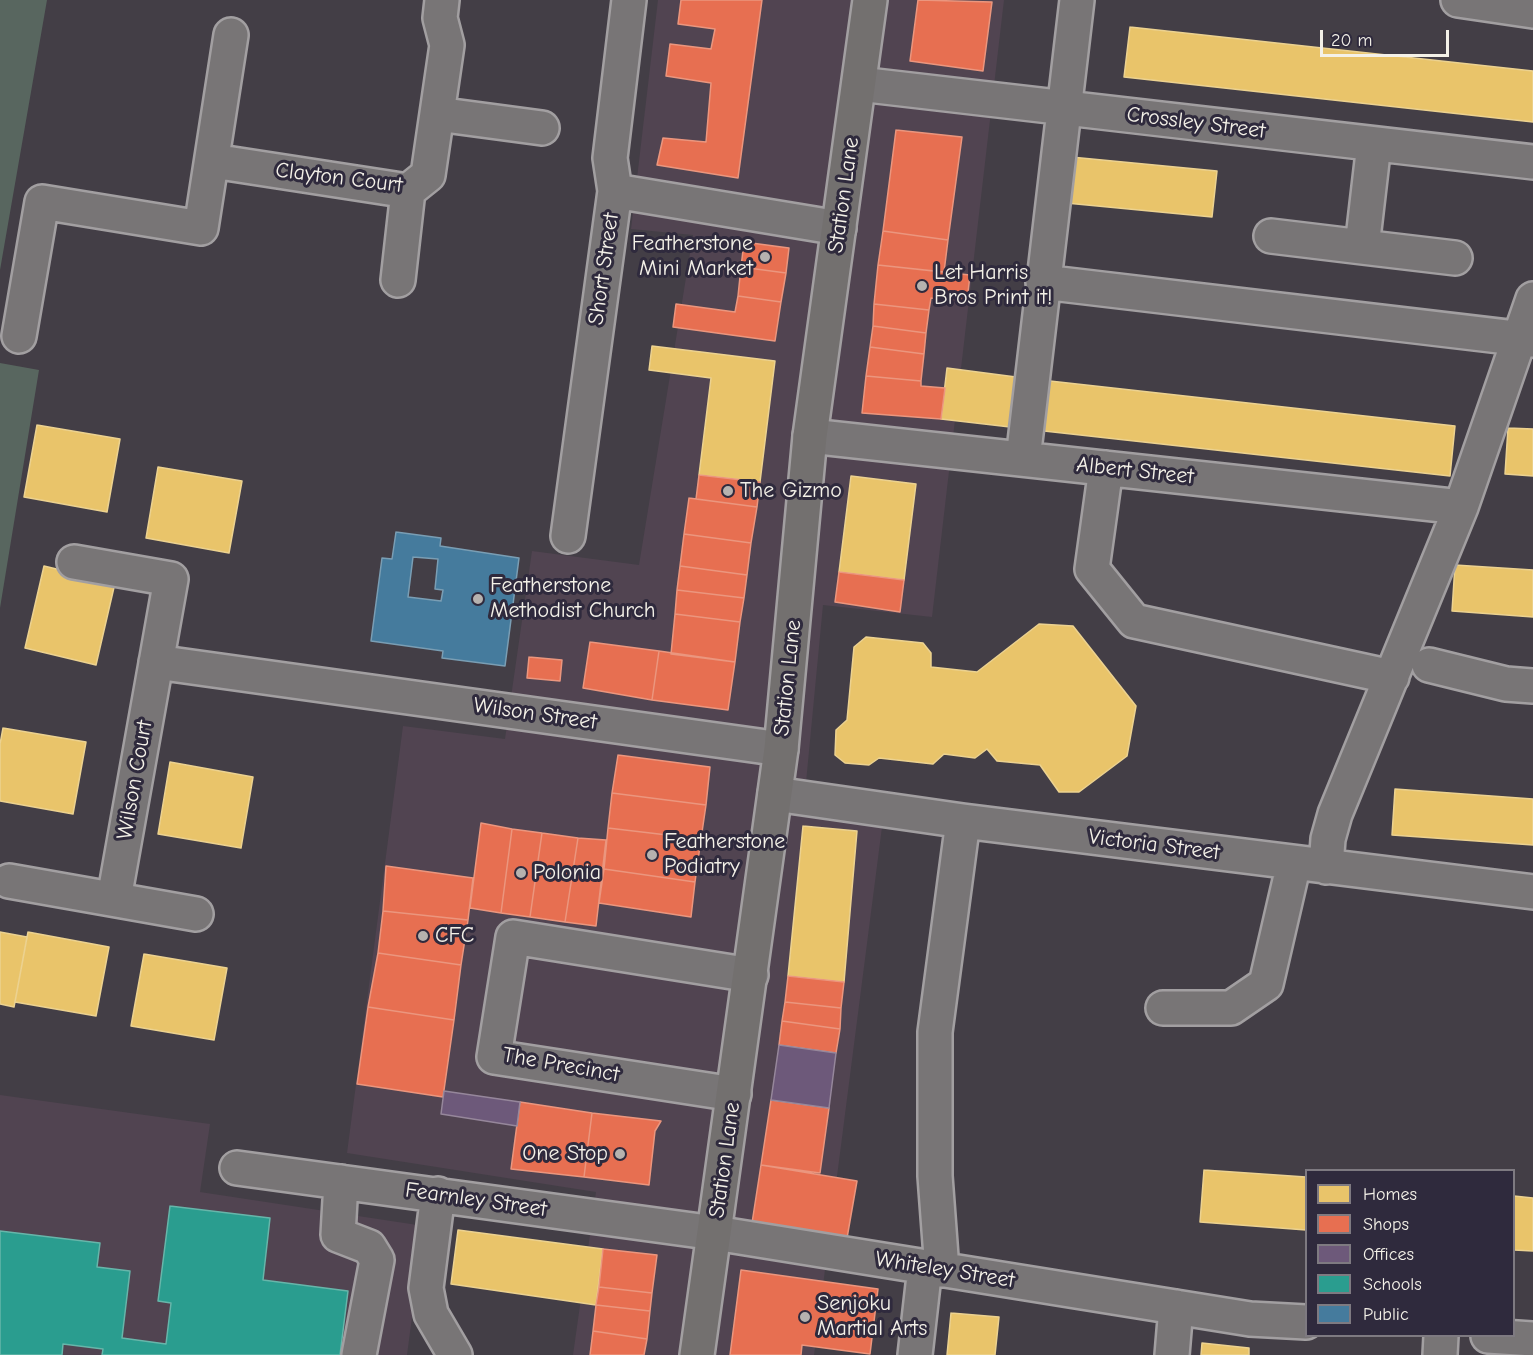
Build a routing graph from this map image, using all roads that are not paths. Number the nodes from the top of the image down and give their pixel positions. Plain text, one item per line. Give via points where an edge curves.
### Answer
1 (442, 0) edge
2 (629, 0) edge
3 (870, 0) edge
4 (1077, 0) edge
5 (1458, 0) edge
6 (1533, 11) edge
7 (231, 35) dead end
8 (859, 84) junction
9 (1064, 108) junction
10 (437, 114) junction
11 (542, 128) dead end
12 (1374, 144) junction
13 (215, 147) junction
14 (1533, 162) edge
15 (408, 191) junction
16 (615, 191) junction
17 (839, 228) junction
18 (1271, 236) dead end
19 (1362, 247) junction
20 (1455, 258) dead end
21 (398, 280) dead end
22 (1043, 282) junction
23 (1533, 299) edge
24 (19, 336) dead end
25 (1527, 339) edge
26 (810, 436) junction
27 (1023, 459) junction
28 (1106, 468) junction
29 (1461, 507) junction
30 (568, 536) dead end
31 (74, 562) dead end
32 (156, 662) junction
33 (1429, 665) dead end
34 (1392, 677) junction
35 (1533, 687) edge
36 (781, 748) junction
37 (775, 794) junction
38 (963, 821) junction
39 (1294, 863) junction
40 (1326, 867) junction
41 (9, 881) dead end
42 (1533, 892) edge
43 (114, 899) junction
44 (196, 914) dead end
45 (752, 975) junction
46 (1163, 1008) dead end
47 (734, 1094) junction
48 (237, 1168) dead end
49 (341, 1182) junction
50 (438, 1194) junction
51 (715, 1233) junction
52 (934, 1268) junction
53 (1176, 1307) junction
54 (1305, 1322) edge
55 (1441, 1337) edge
56 (1510, 1337) edge
57 (1533, 1339) edge
58 (359, 1355) edge
59 (455, 1355) edge
60 (697, 1355) edge
61 (915, 1355) edge
62 (1172, 1355) edge
63 (1440, 1355) edge

1 - 10 street, Clayton Court via 440,18 447,45
2 - 16 street via 610,158
3 - 8 main road, Station Lane
4 - 9 street
5 - 6 street
7 - 13 street
8 - 9 street, Crossley Street
8 - 17 main road, Station Lane
9 - 12 street, Crossley Street
9 - 22 street
10 - 11 street
10 - 15 street, Clayton Court via 428,175
12 - 14 street, Crossley Street
12 - 19 street
13 - 15 street, Clayton Court
13 - 24 street via 201,228 42,202
15 - 21 street
16 - 17 street, Short Street
16 - 30 street, Short Street
17 - 26 main road, Station Lane
18 - 19 street
19 - 20 street
22 - 25 street
22 - 27 street
23 - 25 street
25 - 29 street
26 - 27 street, Albert Street
26 - 36 main road, Station Lane
27 - 28 street, Albert Street
28 - 29 street, Albert Street
28 - 34 street via 1092,569 1134,621
29 - 34 street
31 - 32 street, Wilson Court via 171,579
32 - 36 street, Wilson Street
32 - 43 street, Wilson Court
33 - 35 street
34 - 40 street via 1335,814
36 - 37 main road, Station Lane
37 - 38 street, Victoria Street
37 - 45 main road, Station Lane
38 - 39 street, Victoria Street
38 - 52 street via 935,1032
39 - 40 street, Victoria Street
39 - 46 street via 1266,984 1231,1008
40 - 42 street, Victoria Street
41 - 43 street
43 - 44 street
45 - 47 main road, Station Lane
45 - 47 street, The Precinct via 513,937 494,1057
47 - 51 main road, Station Lane
48 - 49 street, Fearnley Street
49 - 50 street, Fearnley Street
49 - 58 street via 338,1235 369,1247 377,1260
50 - 51 street, Fearnley Street
50 - 59 street via 426,1288 431,1314
51 - 52 street, Whiteley Street
51 - 60 main road, Station Lane
52 - 53 street, Whiteley Street
52 - 61 street
53 - 54 street, Whiteley Street via 1250,1319
53 - 62 street
55 - 63 street
56 - 57 street

